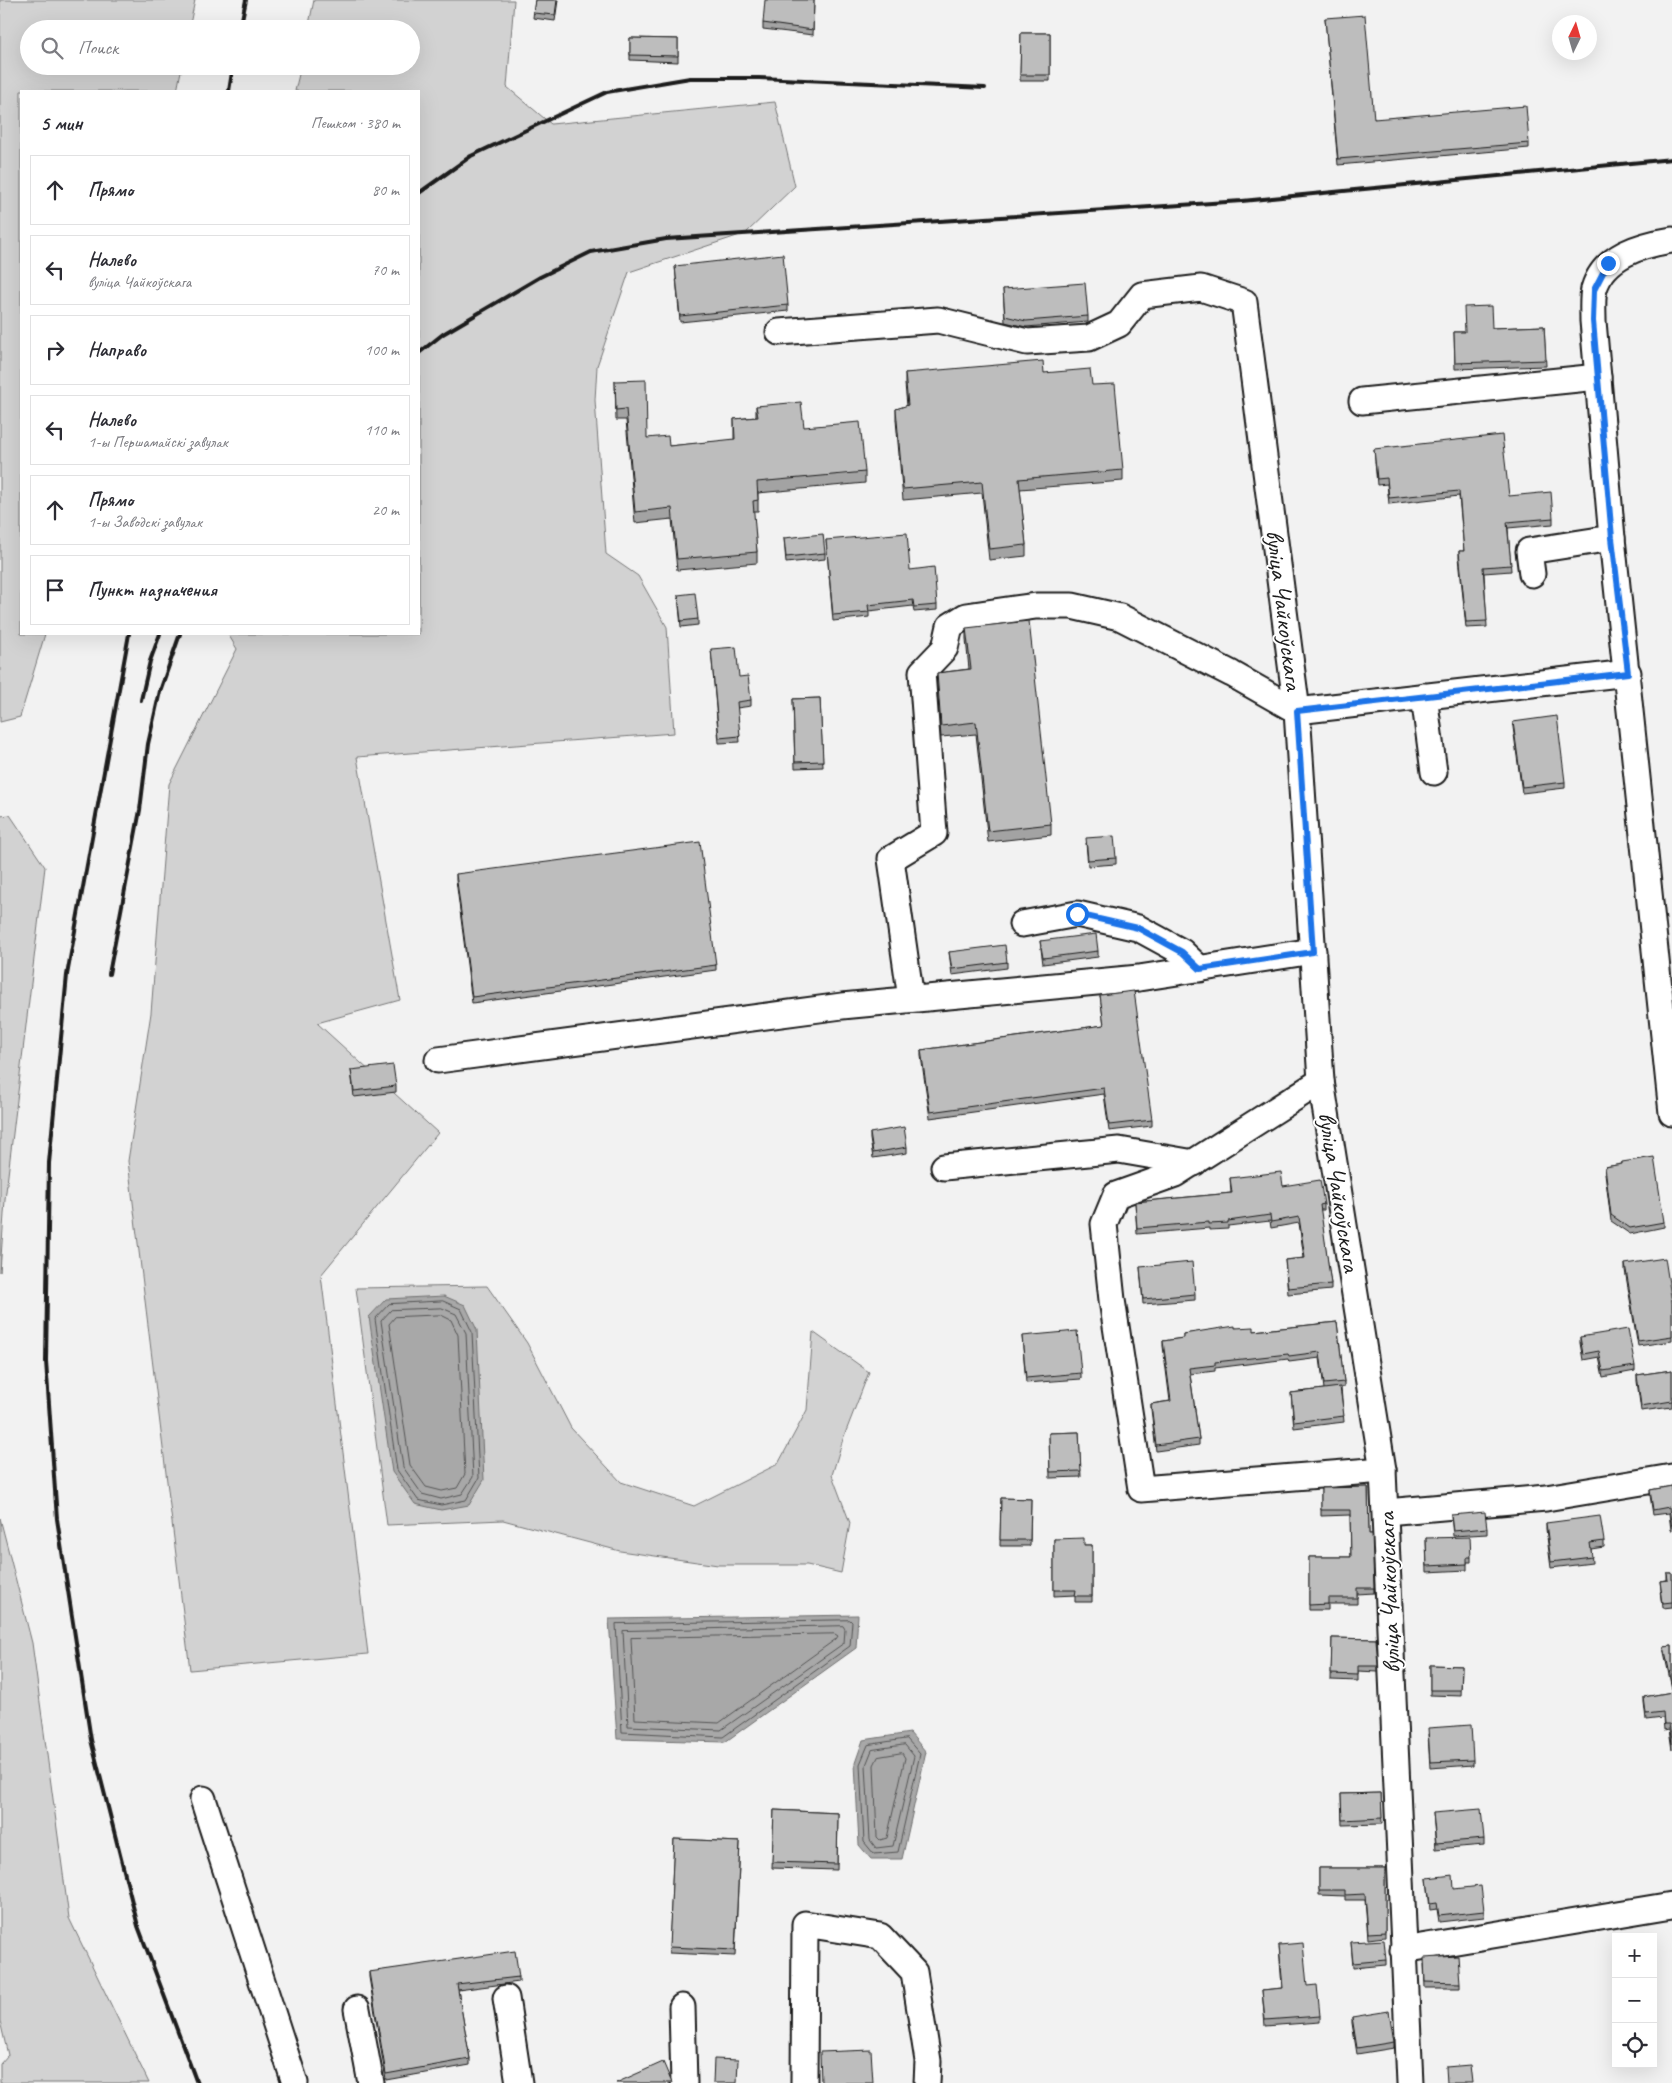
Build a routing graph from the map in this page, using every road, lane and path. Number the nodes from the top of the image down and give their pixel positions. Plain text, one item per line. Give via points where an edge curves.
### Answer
1 (1672, 240) edge
2 (779, 332) dead end
3 (1598, 377) junction
4 (1362, 401) dead end
5 (1612, 538) junction
6 (1532, 574) dead end
7 (1628, 673) junction
8 (1424, 696) junction
9 (1297, 711) junction
10 (1434, 772) dead end
11 (1022, 924) dead end
12 (1313, 952) junction
13 (1200, 969) junction
14 (911, 999) junction
15 (438, 1060) dead end
16 (1321, 1081) junction
17 (1672, 1113) edge
18 (1194, 1163) junction
19 (944, 1167) dead end
20 (1383, 1470) junction
21 (1672, 1477) edge
22 (1386, 1512) junction
23 (203, 1799) dead end
24 (1672, 1905) edge
25 (1403, 1950) junction
26 (506, 1998) dead end
27 (682, 2007) dead end
28 (357, 2009) dead end
29 (295, 2083) edge
30 (371, 2083) edge
31 (519, 2083) edge
32 (684, 2083) edge
33 (804, 2083) edge
34 (927, 2083) edge
35 (1410, 2083) edge

1 - 3 street via 1645,244 1608,263 1594,290
2 - 9 street, вуліца Чайкоўскага via 938,320 1027,342 1080,339 1119,324 1142,294 1201,288 1244,302
3 - 4 street
3 - 5 street
5 - 6 street via 1529,551
5 - 7 street
7 - 8 street
7 - 17 street
8 - 9 street
8 - 10 street
9 - 12 street, вуліца Чайкоўскага
9 - 14 street via 1120,616 1072,606 1036,606 966,616 950,626 945,648 922,672 934,833 891,859
11 - 13 street via 1077,914 1138,928 1182,952
12 - 13 street
12 - 16 street, вуліца Чайкоўскага
13 - 14 street via 1140,978
14 - 15 street
16 - 18 street
16 - 20 street, вуліца Чайкоўскага
18 - 19 street via 1119,1150
18 - 20 street via 1176,1174 1116,1195 1104,1224 1112,1300 1141,1489
20 - 22 street, вуліца Чайкоўскага
21 - 22 street via 1546,1498
22 - 25 street, вуліца Чайкоўскага
23 - 29 street
24 - 25 street
25 - 35 street, вуліца Чайкоўскага
26 - 31 street
27 - 32 street
28 - 30 street
33 - 34 street via 805,1924 880,1936 914,1972 928,2061

